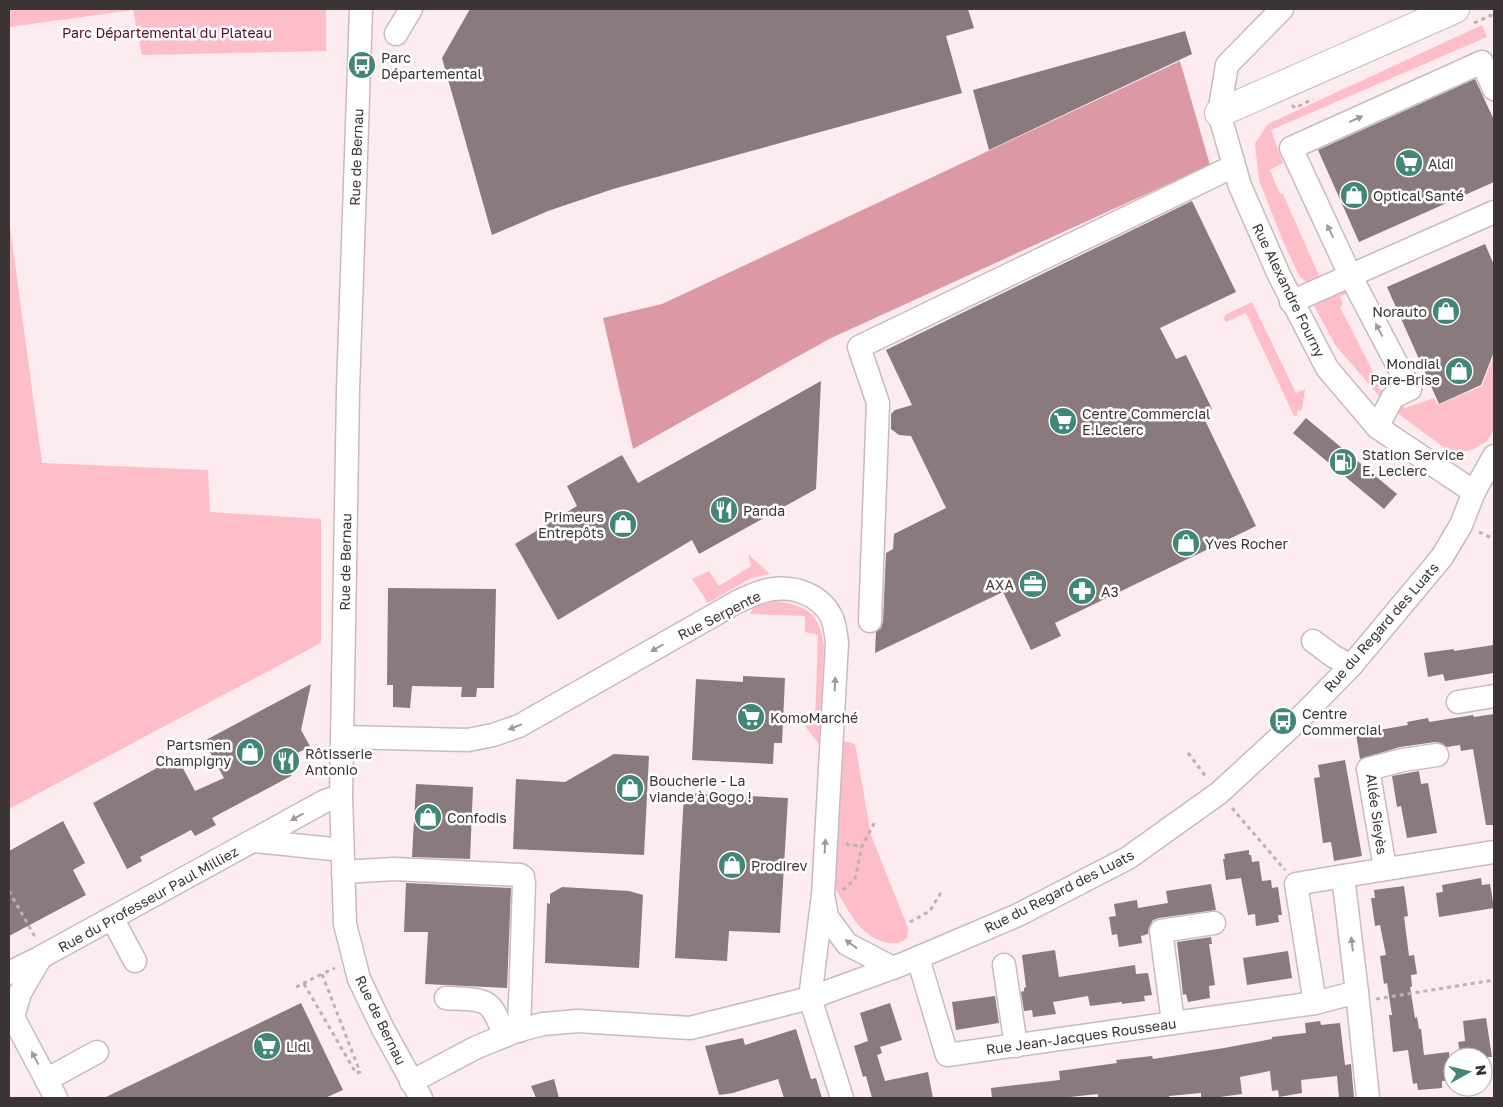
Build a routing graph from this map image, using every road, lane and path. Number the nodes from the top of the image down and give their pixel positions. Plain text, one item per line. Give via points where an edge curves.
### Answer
1 (361, 9) edge
2 (411, 9) edge
3 (1282, 9) edge
4 (1455, 9) edge
5 (396, 34) dead end
6 (1494, 89) edge
7 (1219, 113) junction
8 (1234, 166) junction
9 (1494, 212) edge
10 (1350, 275) junction
11 (1292, 302) junction
12 (1377, 427) junction
13 (1494, 456) edge
14 (1474, 492) junction
15 (870, 621) dead end
16 (1312, 641) dead end
17 (1351, 666) junction
18 (1494, 696) edge
19 (1458, 702) dead end
20 (343, 737) junction
21 (1188, 753) dead end
22 (1437, 755) dead end
23 (1219, 793) junction
24 (341, 796) junction
25 (876, 820) dead end
26 (254, 840) junction
27 (1494, 852) edge
28 (342, 861) junction
29 (1385, 868) junction
30 (1343, 876) junction
31 (1296, 884) junction
32 (9, 891) edge
33 (941, 892) dead end
34 (823, 894) junction
35 (112, 918) junction
36 (910, 922) dead end
37 (1214, 923) dead end
38 (37, 950) junction
39 (918, 958) junction
40 (354, 960) junction
41 (135, 961) dead end
42 (1004, 965) dead end
43 (893, 968) junction
44 (9, 973) edge
45 (322, 974) junction
46 (1494, 980) edge
47 (304, 984) junction
48 (296, 987) dead end
49 (1357, 992) junction
50 (446, 998) dead end
51 (810, 998) junction
52 (1315, 1003) junction
53 (11, 1016) edge
54 (1173, 1022) junction
55 (512, 1033) junction
56 (1016, 1046) junction
57 (97, 1052) dead end
58 (51, 1089) edge
59 (416, 1090) edge
60 (842, 1098) edge
61 (1368, 1098) edge

1 - 20 street, Rue de Bernau via 348,390
2 - 5 street
3 - 7 street via 1227,65
4 - 7 main road
10 -> 6 street via 1291,148 1482,62
7 - 8 street, Rue Alexandre Fourny
8 - 11 street, Rue Alexandre Fourny
8 - 15 street via 859,347 878,404
9 - 10 street
10 - 11 street
12 -> 10 street via 1393,397 1410,389
11 - 12 street, Rue Alexandre Fourny via 1327,368
12 - 14 street, Rue Alexandre Fourny
13 - 14 street, Rue du Regard des Luats
14 - 17 street, Rue du Regard des Luats via 1461,525 1442,557
16 - 17 street
17 - 23 street, Rue du Regard des Luats
18 - 19 street
20 - 24 street, Rue de Bernau
34 -> 20 street, Rue Serpente via 837,643 832,616 820,601 802,591 774,589 736,602 519,726 493,735 468,740
21 - 23 path
22 - 29 street, Allée Sieyès via 1368,769
23 - 31 path
23 - 39 street, Rue du Regard des Luats via 1128,858 1018,915
24 -> 26 street, Rue du Professeur Paul Milliez via 325,801
24 - 28 street, Rue de Bernau
25 - 34 path via 862,846 855,879 841,892
26 - 28 street, Rue du Professeur Paul Milliez
26 - 35 street, Rue du Professeur Paul Milliez
27 - 29 street
28 - 40 street, Rue de Bernau via 345,924
28 - 55 street, Rue du Professeur Paul Milliez via 394,869 523,877
29 - 30 street
30 - 31 street
49 -> 30 street
31 - 52 street
32 - 38 path via 34,935
33 - 36 path via 930,910
43 -> 34 street, Rue Serpente via 847,944 828,917
34 - 51 street, Rue Serpente
35 - 38 street, Rue du Professeur Paul Milliez
35 - 41 street
37 - 54 street via 1161,931
38 - 44 street, Rue du Professeur Paul Milliez
38 - 53 street, Rue du Professeur Paul Milliez
39 - 43 street, Rue du Regard des Luats
39 - 56 street, Rue Jean-Jacques Rousseau via 947,1055
40 - 45 path
40 - 59 street, Rue de Bernau via 359,979
42 - 56 street
43 - 51 street, Rue du Regard des Luats
45 - 47 path
45 - 47 path via 360,1072 356,1073
46 - 49 path via 1372,999
47 - 48 path
49 - 52 street, Rue Jean-Jacques Rousseau
49 - 61 street
50 - 55 street via 487,1004
51 - 55 street, Rue du Regard des Luats via 690,1028 578,1021 542,1024
51 - 60 street
52 - 54 street, Rue Jean-Jacques Rousseau
58 -> 53 street, Rue du Professeur Paul Milliez
54 - 56 street, Rue Jean-Jacques Rousseau
55 - 59 street, Rue du Regard des Luats via 475,1048
57 - 58 street

